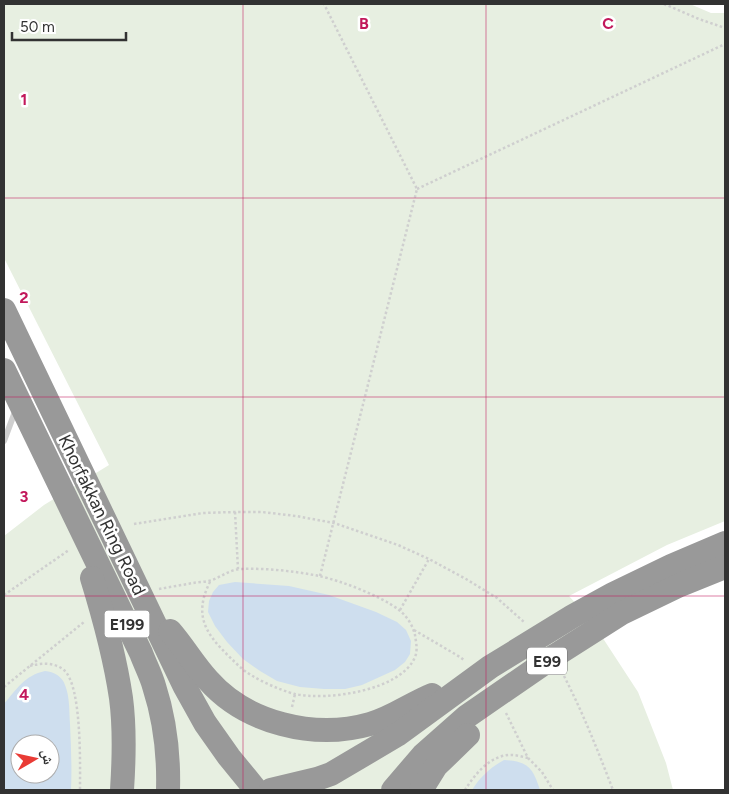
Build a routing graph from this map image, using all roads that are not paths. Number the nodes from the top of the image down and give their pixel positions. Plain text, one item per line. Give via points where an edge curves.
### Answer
1 (4, 310) edge
2 (4, 370) edge
3 (19, 401) junction
4 (4, 441) edge
5 (51, 467) junction
6 (725, 543) edge
7 (725, 567) edge
8 (153, 620) junction
9 (560, 665) junction
10 (460, 688) junction
11 (122, 790) edge
12 (168, 790) edge
13 (240, 790) edge
14 (258, 790) edge
15 (271, 790) edge
16 (393, 790) edge
17 (421, 790) edge

1 - 8 highway, Khorfakkan Ring Road / E199
2 - 3 highway, Khorfakkan Ring Road / E199
3 - 4 lane
3 - 5 highway, Khorfakkan Ring Road / E199
5 - 11 highway via 90,573 112,650 121,699
5 - 12 highway, Khorfakkan Ring Road / E199 via 154,686 168,754
6 - 10 highway, E99 via 613,594
7 - 9 highway, E99 via 622,613
8 - 10 highway via 171,632 208,680 227,697 265,718 301,728 337,730 370,724 440,692
8 - 14 highway, Khorfakkan Ring Road / E199 via 205,723
9 - 16 highway, E99 via 466,717 423,754
9 - 17 highway via 494,708 436,766
10 - 15 highway, E99 via 397,735 337,770 317,779
13 - 14 highway

